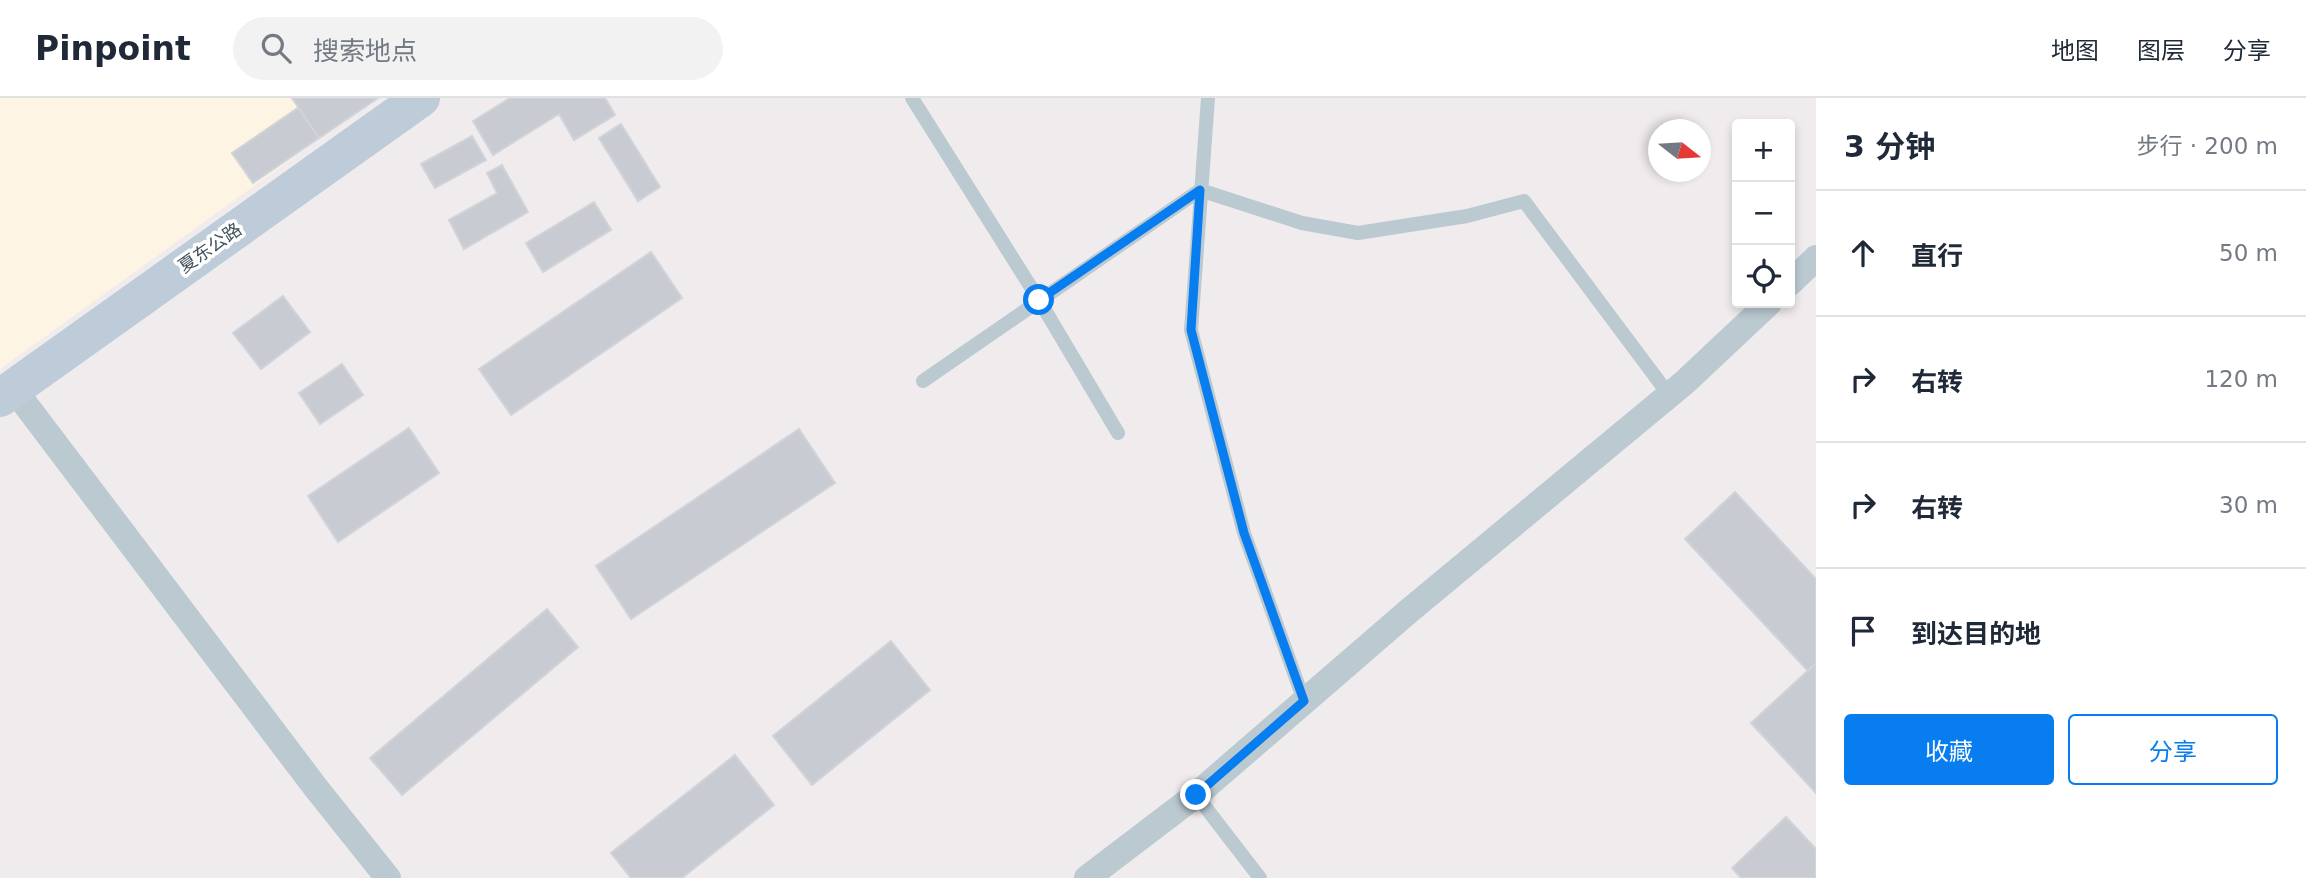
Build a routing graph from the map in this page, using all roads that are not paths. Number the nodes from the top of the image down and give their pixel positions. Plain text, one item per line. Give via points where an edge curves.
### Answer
1 (421, 98) edge
2 (912, 98) edge
3 (1208, 98) edge
4 (1200, 190) junction
5 (1816, 258) edge
6 (1795, 278) edge
7 (1039, 300) junction
8 (1764, 308) edge
9 (923, 380) dead end
10 (6, 393) edge
11 (1669, 395) junction
12 (1118, 433) dead end
13 (1304, 701) junction
14 (1196, 795) junction
15 (388, 878) edge
16 (1087, 878) edge
17 (1260, 878) edge

1 - 10 main road, 夏东公路
2 - 7 lane
3 - 4 lane
4 - 7 lane
4 - 11 lane via 1302,223 1358,233 1467,216 1524,201
4 - 13 lane via 1191,330 1244,533
5 - 6 street
7 - 9 lane
7 - 12 lane
8 - 11 street
10 - 15 street
11 - 13 street
13 - 14 street
14 - 16 street
14 - 17 lane

